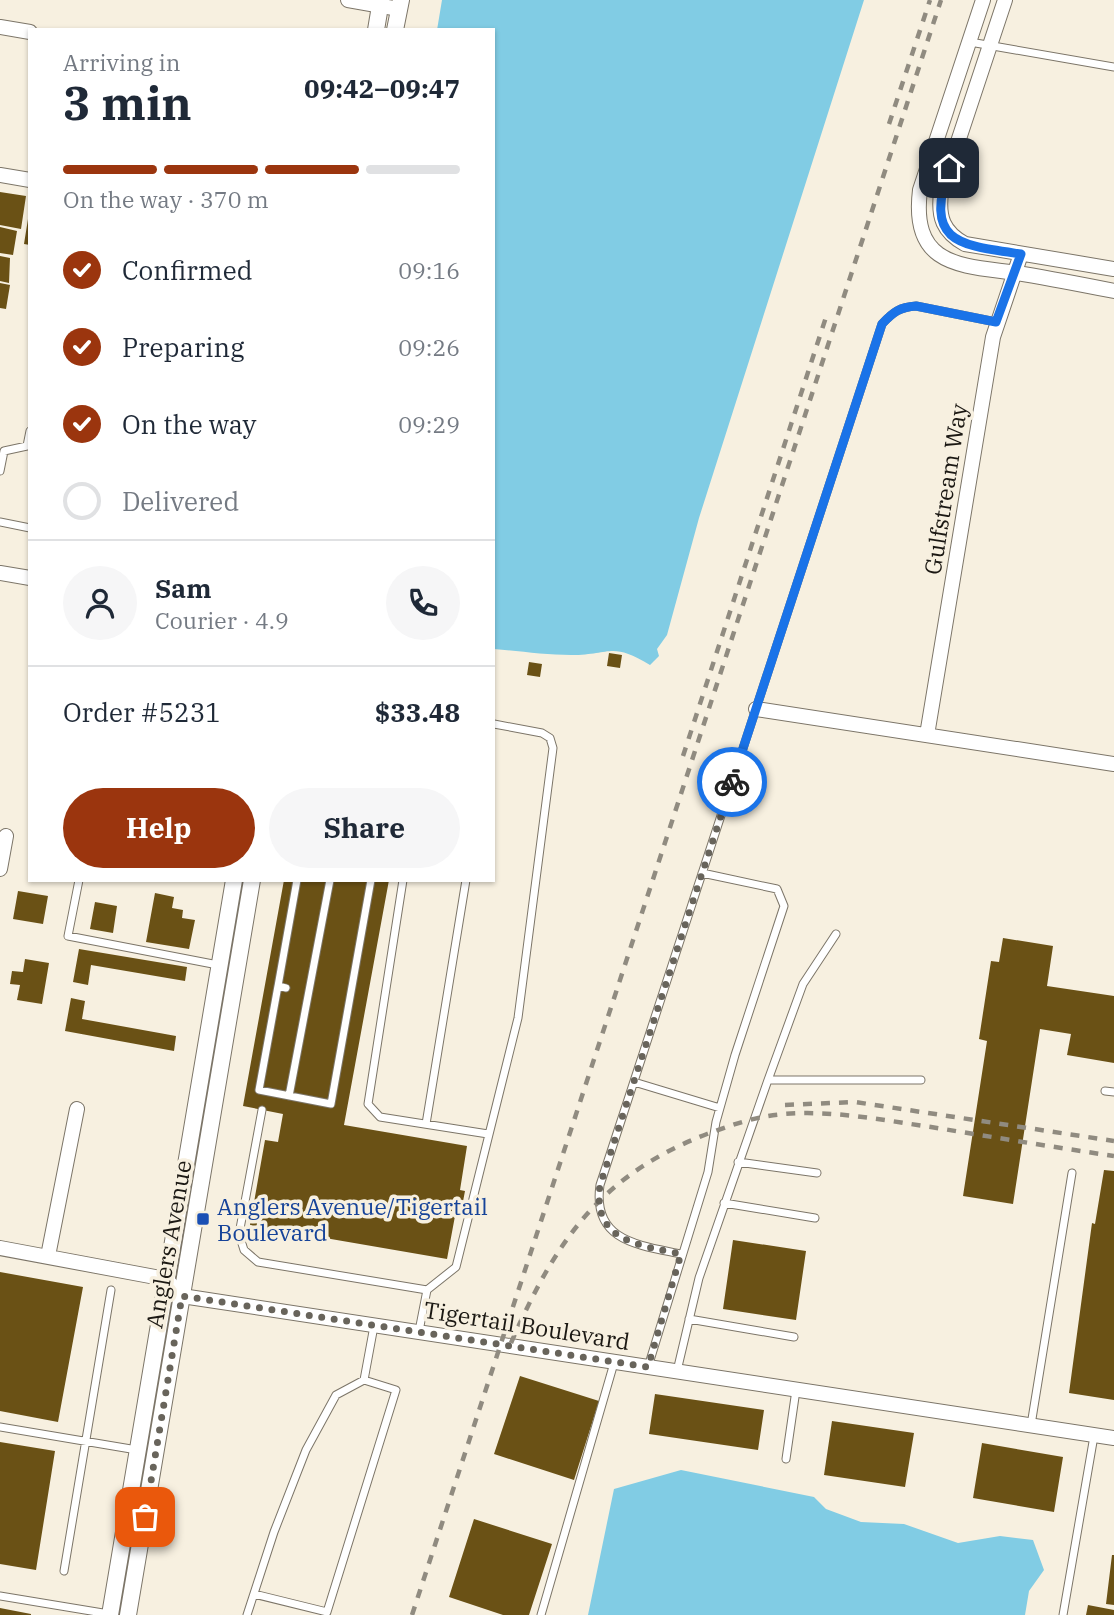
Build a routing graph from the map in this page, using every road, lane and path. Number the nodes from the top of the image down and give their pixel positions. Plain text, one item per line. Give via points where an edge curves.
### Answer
1 (348, 0) edge
2 (983, 0) edge
3 (1004, 0) edge
4 (381, 3) edge
5 (400, 5) edge
6 (0, 27) edge
7 (376, 28) edge
8 (395, 28) edge
9 (28, 32) edge
10 (970, 42) junction
11 (990, 46) junction
12 (1114, 67) edge
13 (0, 176) edge
14 (28, 180) edge
15 (1021, 254) junction
16 (1114, 270) edge
17 (1014, 273) junction
18 (1114, 291) edge
19 (996, 322) junction
20 (28, 441) edge
21 (0, 471) edge
22 (0, 522) edge
23 (28, 528) edge
24 (0, 573) edge
25 (28, 578) edge
26 (756, 709) junction
27 (495, 724) edge
28 (927, 735) junction
29 (1114, 764) edge
30 (6, 836) dead end
31 (0, 869) edge
32 (702, 873) junction
33 (79, 882) edge
34 (234, 882) edge
35 (252, 882) edge
36 (297, 882) edge
37 (330, 882) edge
38 (371, 882) edge
39 (403, 882) edge
40 (466, 882) edge
41 (836, 934) dead end
42 (219, 966) junction
43 (768, 1080) junction
44 (921, 1080) dead end
45 (634, 1082) junction
46 (1105, 1091) dead end
47 (1114, 1092) edge
48 (289, 1096) junction
49 (720, 1108) junction
50 (77, 1109) dead end
51 (262, 1110) dead end
52 (426, 1125) junction
53 (488, 1134) junction
54 (738, 1162) junction
55 (817, 1173) dead end
56 (1072, 1173) dead end
57 (724, 1203) junction
58 (815, 1217) dead end
59 (0, 1248) edge
60 (681, 1254) junction
61 (48, 1256) junction
62 (166, 1279) junction
63 (111, 1290) dead end
64 (427, 1290) junction
65 (182, 1296) junction
66 (689, 1319) junction
67 (374, 1324) junction
68 (419, 1331) junction
69 (794, 1337) dead end
70 (614, 1362) junction
71 (648, 1367) junction
72 (677, 1371) junction
73 (364, 1380) junction
74 (796, 1390) junction
75 (1031, 1426) junction
76 (0, 1427) edge
77 (1094, 1435) junction
78 (1114, 1438) edge
79 (84, 1441) junction
80 (137, 1450) junction
81 (786, 1459) dead end
82 (64, 1571) dead end
83 (254, 1594) junction
84 (0, 1596) edge
85 (52, 1605) junction
86 (50, 1615) edge
87 (110, 1615) edge
88 (128, 1615) edge
89 (247, 1615) edge
90 (541, 1615) edge
91 (1063, 1615) edge

1 - 4 street
2 - 10 street
3 - 11 street
4 - 5 street
4 - 7 street
5 - 8 street
6 - 9 street
10 - 11 lane
10 - 17 street via 920,190 919,220 934,251 957,266
11 - 12 lane
11 - 15 street via 939,211 943,226 965,244
13 - 14 street
15 - 16 street
15 - 17 street, Gulfstream Way
17 - 18 street
17 - 19 street, Gulfstream Way
19 - 26 lane via 916,306 892,313 882,324
19 - 28 street, Gulfstream Way
20 - 21 lane via 27,446 4,451
22 - 23 lane
24 - 25 street
26 - 28 street
26 - 32 lane
27 - 53 lane via 542,733 553,748 518,1018
28 - 29 street
30 - 31 street
32 - 45 lane
32 - 49 lane via 777,889 784,906
33 - 42 lane via 68,936
34 - 42 street, Anglers Avenue
35 - 65 street, Anglers Avenue
36 - 48 lane via 282,987 259,1090
37 - 48 lane
38 - 48 lane via 331,1104
39 - 52 lane via 368,1104 380,1117
40 - 52 lane
41 - 43 lane via 803,984
42 - 62 street, Anglers Avenue
43 - 44 lane
43 - 54 lane
45 - 49 lane
45 - 60 lane via 598,1201 605,1225 622,1239
46 - 47 lane
49 - 60 lane via 708,1172
50 - 61 street
51 - 64 lane via 239,1234 244,1250 258,1262
52 - 53 lane
53 - 64 lane via 456,1267
54 - 55 lane
54 - 57 lane
56 - 75 lane
57 - 58 lane
57 - 66 lane
59 - 61 street
60 - 71 lane
61 - 62 street
62 - 65 street
62 - 80 street, Anglers Avenue
63 - 79 lane
64 - 68 lane
65 - 67 street, Tigertail Boulevard
65 - 88 street, Anglers Avenue
66 - 69 lane
66 - 72 lane
67 - 68 street, Tigertail Boulevard
67 - 73 lane
68 - 70 street, Tigertail Boulevard
70 - 71 street, Tigertail Boulevard
70 - 90 lane
71 - 72 street, Tigertail Boulevard
72 - 74 street, Tigertail Boulevard
73 - 83 lane via 336,1395 306,1450
73 - 83 lane via 396,1390 327,1612
74 - 75 street, Tigertail Boulevard
74 - 81 lane
75 - 77 street, Tigertail Boulevard
76 - 79 lane
77 - 78 street, Tigertail Boulevard
77 - 91 lane
79 - 80 lane
79 - 82 lane
80 - 87 street, Anglers Avenue
83 - 89 lane
84 - 85 lane
85 - 86 lane
85 - 87 lane

